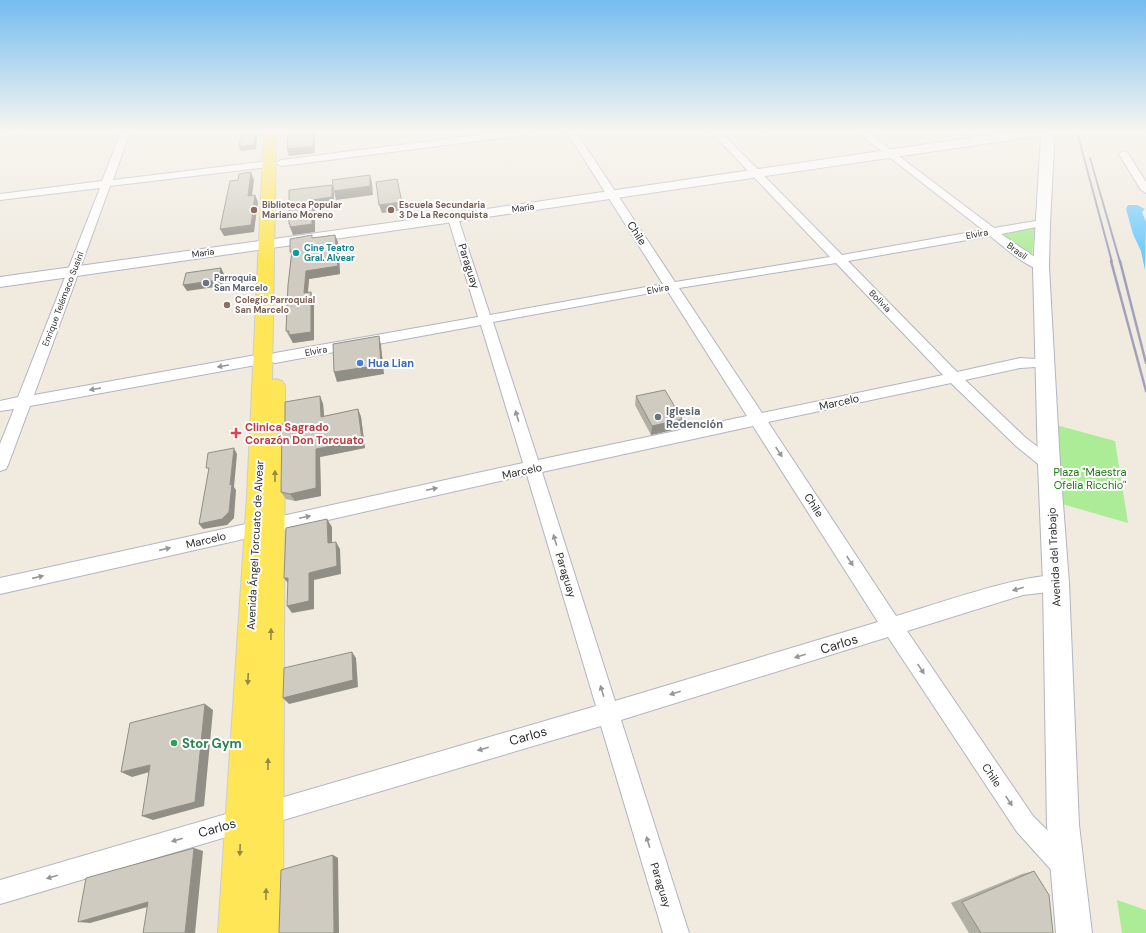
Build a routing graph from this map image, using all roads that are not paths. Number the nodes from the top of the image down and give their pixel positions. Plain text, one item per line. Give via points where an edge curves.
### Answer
1 (109, 176) edge
2 (177, 176) edge
3 (275, 176) edge
4 (599, 176) edge
5 (746, 176) edge
6 (759, 176) edge
7 (918, 176) edge
8 (1046, 176) edge
9 (1137, 176) edge
10 (106, 184) junction
11 (1146, 190) edge
12 (612, 195) junction
13 (0, 197) edge
14 (454, 218) junction
15 (1042, 222) junction
16 (991, 231) junction
17 (273, 244) junction
18 (840, 259) junction
19 (1041, 267) junction
20 (74, 271) junction
21 (0, 282) edge
22 (671, 286) junction
23 (487, 320) junction
24 (268, 359) junction
25 (1046, 363) junction
26 (954, 377) junction
27 (24, 402) junction
28 (0, 406) edge
29 (758, 419) junction
30 (1049, 464) junction
31 (0, 465) edge
32 (533, 469) junction
33 (265, 526) junction
34 (1056, 583) junction
35 (0, 586) edge
36 (893, 628) junction
37 (608, 714) junction
38 (267, 813) junction
39 (241, 822) junction
40 (1067, 869) junction
41 (0, 892) edge
42 (236, 933) edge
43 (265, 933) edge
44 (676, 933) edge
45 (1074, 933) edge

1 - 10 street, Enrique Telémaco Susini
2 - 10 street
3 - 17 main road, Avenida Ángel Torcuato de Alvear
4 - 12 street, Chile
5 - 12 street, María
6 - 18 street, Bolivia
7 - 16 street, Brasil
8 - 15 street, Avenida del Trabajo
9 - 11 street
10 - 13 street
10 - 20 street, Enrique Telémaco Susini
12 - 14 street, María
12 - 22 street, Chile
14 - 17 street, María
14 - 23 street, Paraguay
15 - 16 street, Elvira
15 - 19 street, Avenida del Trabajo
16 - 18 street, Elvira
16 - 19 street, Brasil
17 - 20 street, María
17 - 24 main road, Avenida Ángel Torcuato de Alvear
18 - 22 street, Elvira
18 - 26 street, Bolivia
19 - 25 street, Avenida del Trabajo
20 - 21 street, María
20 - 27 street, Enrique Telémaco Susini
22 - 23 street, Elvira
22 - 29 street, Chile
23 - 24 street, Elvira
32 -> 23 street, Paraguay
24 -> 27 street, Elvira
24 - 33 main road, Avenida Ángel Torcuato de Alvear
25 - 26 street, Marcelo via 1020,364
25 - 30 street, Avenida del Trabajo
26 - 29 street, Marcelo
26 - 30 street, Bolivia via 1021,442
27 - 28 street, Elvira
27 - 31 street, Enrique Telémaco Susini
29 - 32 street, Marcelo
29 -> 36 street, Chile
30 - 34 street, Avenida del Trabajo
33 -> 32 street, Marcelo
37 -> 32 street, Paraguay
35 -> 33 street, Marcelo
38 -> 33 main road, Avenida Ángel Torcuato de Alvear
33 -> 39 main road, Avenida Ángel Torcuato de Alvear
34 -> 36 street, Carlos via 1023,587
34 - 40 street, Avenida del Trabajo via 1063,825
36 -> 37 street, Carlos
36 -> 40 street, Chile via 1025,824
37 -> 38 street, Carlos
44 -> 37 street, Paraguay
38 - 39 street, Carlos
43 -> 38 main road, Avenida Ángel Torcuato de Alvear
39 -> 41 street, Carlos
39 -> 42 main road, Avenida Ángel Torcuato de Alvear
40 - 45 street, Avenida del Trabajo

